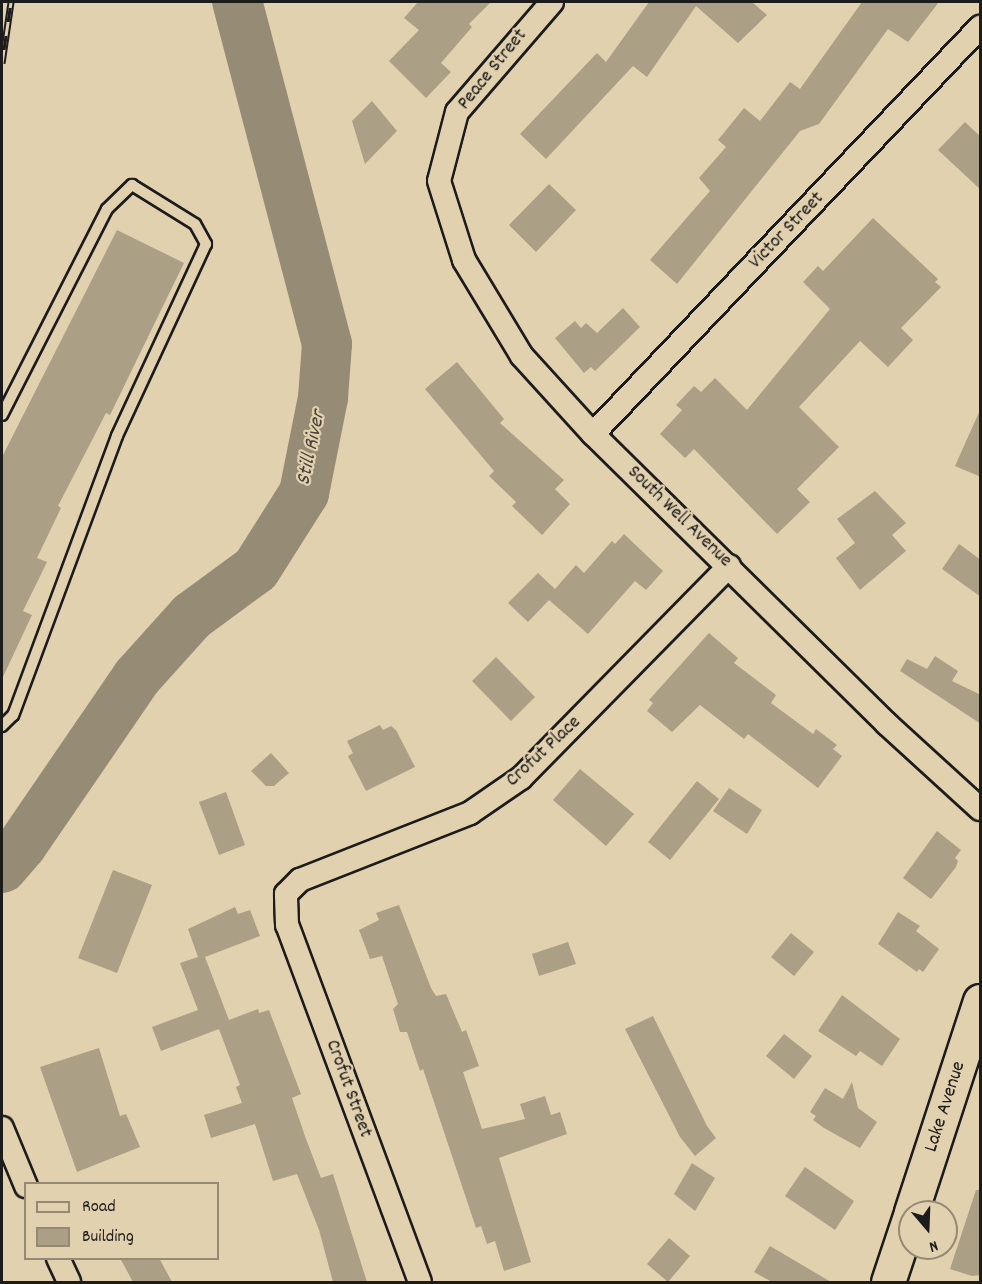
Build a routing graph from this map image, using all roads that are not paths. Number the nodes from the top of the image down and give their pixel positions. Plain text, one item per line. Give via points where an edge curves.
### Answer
1 (552, 2) edge
2 (981, 27) edge
3 (439, 181) joint
4 (2, 416) edge
5 (593, 434) junction
6 (729, 566) junction
7 (2, 726) edge
8 (981, 809) edge
9 (286, 894) joint
10 (981, 1001) edge
11 (2, 1128) edge
12 (24, 1182) edge
13 (916, 1200) edge
14 (898, 1252) edge
15 (59, 1260) edge
16 (69, 1282) edge
17 (420, 1282) edge
18 (888, 1282) edge

1 - 3 street, Peace Street via 457,112
2 - 5 street, Victor Street
3 - 5 street, South Well Avenue via 464,260 510,337 522,356
4 - 7 lane via 107,209 132,185 195,224 206,244 117,436 13,715
5 - 6 street, South Well Avenue
6 - 8 street, South Well Avenue via 887,724
6 - 9 street, Crofut Place via 521,778 470,813 300,880
9 - 17 street, Crofut Street via 287,925
10 - 13 main road, Lake Avenue via 968,1056
11 - 12 street
14 - 18 main road, Lake Avenue
15 - 16 street

